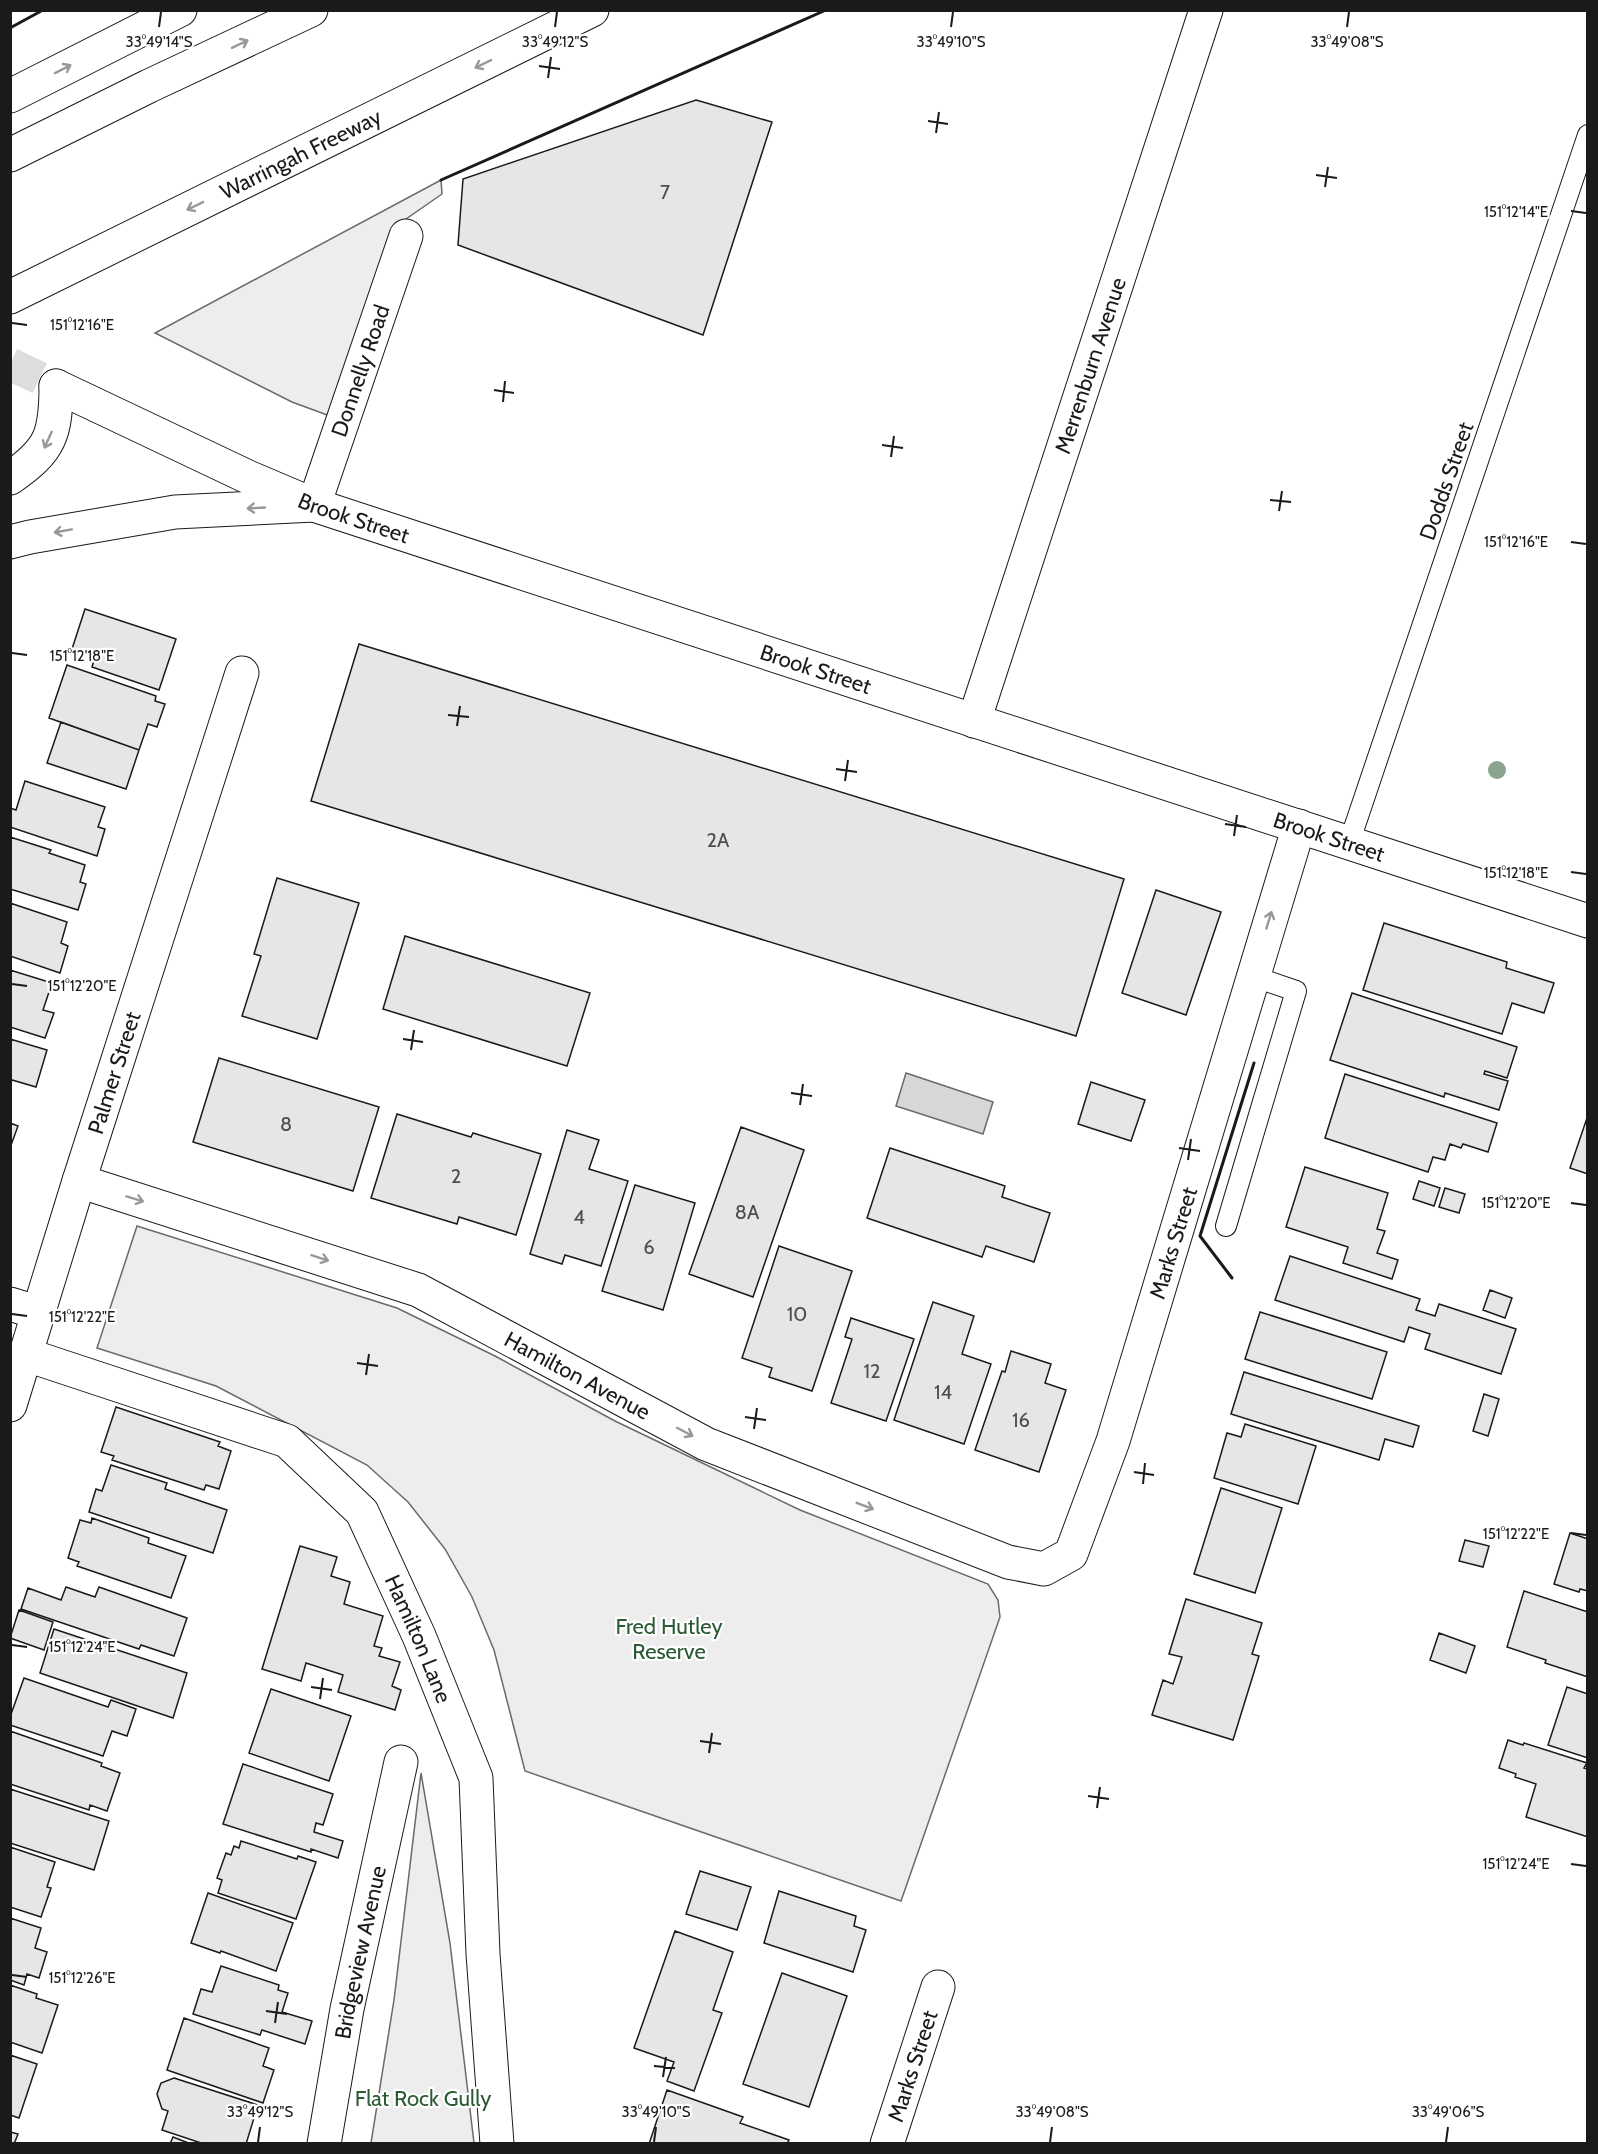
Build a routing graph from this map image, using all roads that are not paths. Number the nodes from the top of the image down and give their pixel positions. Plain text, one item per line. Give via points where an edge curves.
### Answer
1 (180, 10) edge
2 (311, 10) edge
3 (592, 10) edge
4 (1206, 10) edge
5 (10, 96) edge
6 (1587, 135) edge
7 (10, 155) edge
8 (406, 236) dead end
9 (10, 297) edge
10 (10, 477) edge
11 (314, 505) junction
12 (10, 543) edge
13 (242, 673) dead end
14 (974, 721) junction
15 (1299, 826) junction
16 (1349, 843) junction
17 (1587, 921) edge
18 (1252, 976) junction
19 (79, 1181) junction
20 (1226, 1226) dead end
21 (25, 1309) edge
22 (27, 1355) junction
23 (10, 1405) edge
24 (1071, 1554) joint
25 (401, 1762) dead end
26 (938, 1988) dead end
27 (324, 2144) edge
28 (497, 2144) edge
29 (887, 2144) edge

5 -> 1 main road
7 -> 2 main road
3 -> 9 main road, Warringah Freeway
4 - 14 main road, Merrenburn Avenue
6 - 16 lane, Dodds Street
8 - 11 main road, Donnelly Road
11 -> 10 main road, Brook Street via 56,386 56,410 48,443
11 -> 12 main road via 175,512
11 - 14 main road, Brook Street
13 - 19 main road, Palmer Street
14 - 15 main road, Brook Street
15 - 16 main road, Brook Street
18 -> 15 main road, Marks Street
16 - 17 main road, Brook Street
18 - 20 lane via 1296,991
18 - 24 main road, Marks Street via 1113,1441
19 - 21 main road, Palmer Street
19 -> 24 main road, Hamilton Avenue via 418,1290 706,1444 1008,1562 1044,1569
21 - 22 main road, Palmer Street
22 - 23 main road, Palmer Street
22 - 28 main road, Hamilton Lane via 287,1441 362,1512 419,1636 476,1778 483,1954
25 - 27 main road, Bridgeview Avenue via 347,2009
26 - 29 main road, Marks Street

